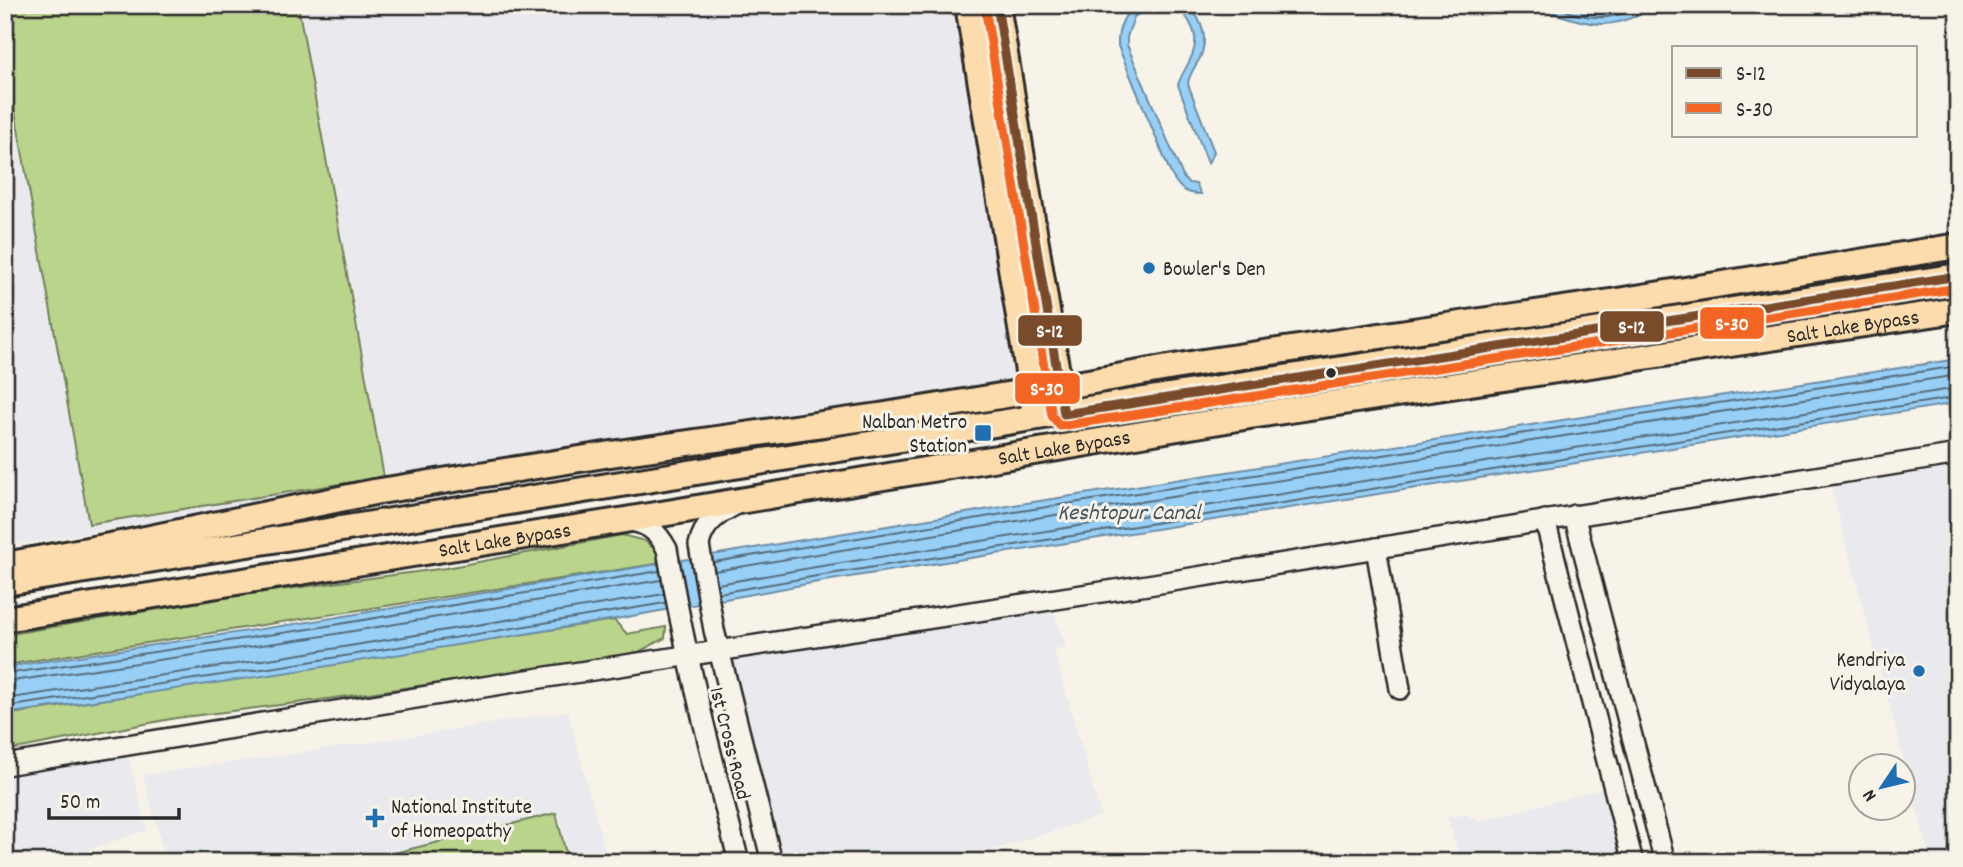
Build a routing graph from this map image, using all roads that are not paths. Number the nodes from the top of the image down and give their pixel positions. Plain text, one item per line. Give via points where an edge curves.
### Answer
1 (968, 5) edge
2 (997, 5) edge
3 (1958, 246) edge
4 (1958, 276) edge
5 (1958, 310) edge
6 (1510, 317) junction
7 (1512, 345) junction
8 (1517, 377) junction
9 (1059, 387) junction
10 (1031, 391) junction
11 (1064, 414) junction
12 (1035, 419) junction
13 (810, 426) junction
14 (1958, 454) edge
15 (779, 460) junction
16 (745, 500) junction
17 (302, 507) junction
18 (1574, 515) junction
19 (1545, 520) junction
20 (619, 521) junction
21 (357, 527) junction
22 (1376, 548) junction
23 (68, 563) junction
24 (5, 565) edge
25 (16, 581) edge
26 (80, 606) junction
27 (5, 619) edge
28 (719, 651) junction
29 (687, 656) junction
30 (1400, 689) dead end
31 (5, 765) edge
32 (769, 861) edge
33 (739, 862) edge
34 (1633, 862) edge
35 (1665, 862) edge

1 - 10 main road
2 - 9 main road
3 - 6 main road
4 - 7 main road, Salt Lake Bypass
5 - 8 main road, Salt Lake Bypass
6 - 7 main road
6 - 9 main road
7 - 8 main road
7 - 11 main road, Salt Lake Bypass
8 - 16 main road, Salt Lake Bypass via 1236,418
9 - 10 street
9 - 11 main road
10 - 12 main road
10 - 13 main road, Salt Lake Bypass
11 - 12 main road, Salt Lake Bypass
12 - 15 main road, Salt Lake Bypass
13 - 15 main road
13 - 17 main road, Salt Lake Bypass via 611,454
14 - 18 street
15 - 21 main road, Salt Lake Bypass
16 - 20 main road, Salt Lake Bypass
16 - 28 street, 1st Cross Road via 707,525 699,545
17 - 21 main road
17 - 23 main road, Salt Lake Bypass
18 - 19 street
18 - 35 street
19 - 22 street
19 - 34 street
20 - 26 main road, Salt Lake Bypass
20 - 29 street, 1st Cross Road via 646,525 667,549
21 - 23 main road, Salt Lake Bypass
22 - 28 street
22 - 30 street
23 - 24 main road, Salt Lake Bypass
23 - 25 main road, Salt Lake Bypass
23 - 26 main road
26 - 27 main road, Salt Lake Bypass
28 - 29 street
28 - 32 street, 1st Cross Road
29 - 31 street
29 - 33 street, 1st Cross Road

